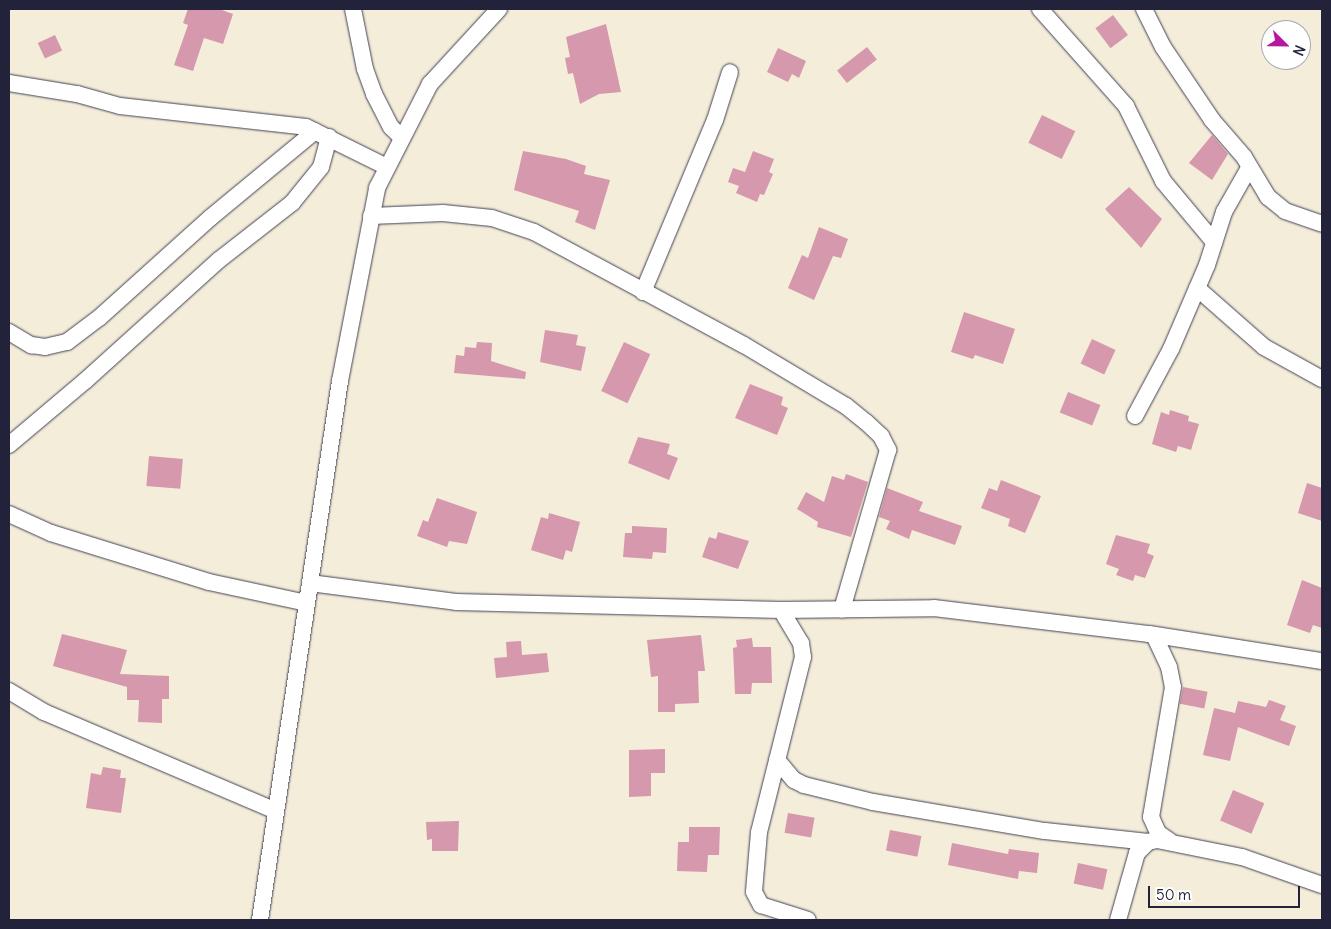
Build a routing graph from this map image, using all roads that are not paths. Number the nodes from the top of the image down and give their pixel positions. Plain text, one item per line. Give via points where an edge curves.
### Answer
1 (354, 9) edge
2 (499, 9) edge
3 (1040, 9) edge
4 (1144, 9) edge
5 (730, 72) dead end
6 (9, 83) edge
7 (322, 134) junction
8 (401, 137) junction
9 (387, 167) junction
10 (1249, 168) junction
11 (371, 216) junction
12 (1322, 224) edge
13 (1214, 242) junction
14 (1197, 288) junction
15 (643, 292) junction
16 (9, 332) edge
17 (1322, 379) edge
18 (1135, 416) dead end
19 (9, 445) edge
20 (9, 514) edge
21 (310, 584) junction
22 (307, 603) junction
23 (781, 610) junction
24 (842, 610) junction
25 (1154, 635) junction
26 (1322, 661) edge
27 (9, 691) edge
28 (777, 760) junction
29 (276, 811) junction
30 (1170, 841) junction
31 (1148, 842) junction
32 (1322, 885) edge
33 (260, 920) edge
34 (808, 920) edge
35 (1118, 920) edge

1 - 8 street via 365,69 374,94 391,127
2 - 8 street via 430,84
3 - 13 street via 1126,106 1163,181
4 - 10 street via 1163,47
5 - 15 street via 715,120
6 - 7 street via 77,94 120,106 269,122
7 - 9 street
7 - 16 street via 210,218 99,318 67,342 45,347 31,345
7 - 19 street via 321,168 292,203 220,260
8 - 9 street
9 - 11 street via 377,188
10 - 12 street via 1268,197 1285,211
10 - 13 street via 1224,212
11 - 15 street via 443,213 516,224
11 - 21 street via 341,372
13 - 14 street
14 - 17 street via 1264,347
14 - 18 street via 1156,381
15 - 24 street via 706,324 846,406 881,436 888,450
20 - 22 street via 51,532 209,582
21 - 22 street
21 - 23 street via 456,602
22 - 29 street
23 - 24 street
23 - 28 street via 801,643 803,656
24 - 25 street via 934,608
25 - 26 street
25 - 30 street via 1169,666 1173,687 1150,816 1158,833
27 - 29 street via 44,712
28 - 31 street via 794,780 804,785 873,802 1045,831
28 - 34 street via 759,832 754,892 761,905
29 - 33 street
30 - 31 street
30 - 32 street via 1242,857
31 - 35 street via 1137,853 1131,866

